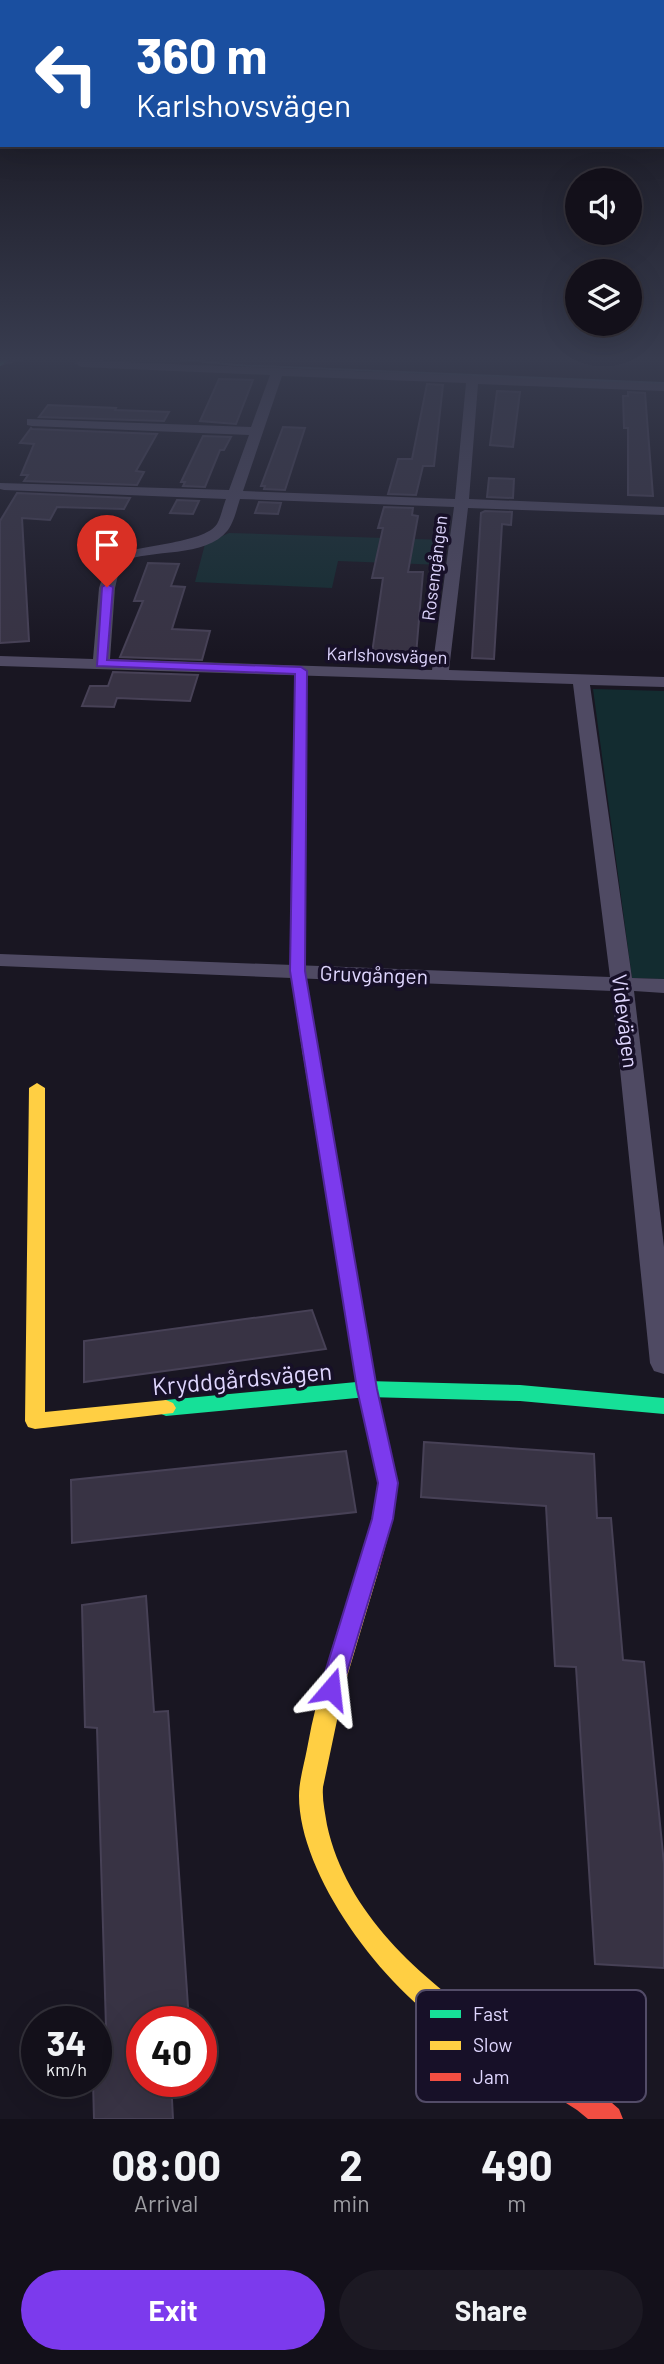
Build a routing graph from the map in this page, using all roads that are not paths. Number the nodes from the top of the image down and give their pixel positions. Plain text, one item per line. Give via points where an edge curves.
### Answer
1 (248, 455) edge
2 (465, 455) edge
3 (4, 485) dead end
4 (234, 494) junction
5 (461, 503) junction
6 (664, 511) edge
7 (0, 663) edge
8 (25, 663) joint
9 (101, 663) junction
10 (301, 671) junction
11 (440, 676) junction
12 (581, 680) junction
13 (664, 682) edge
14 (0, 960) edge
15 (297, 971) junction
16 (622, 983) junction
17 (664, 986) edge
18 (37, 1088) dead end
19 (664, 1363) edge
20 (367, 1389) junction
21 (664, 1406) edge
22 (421, 1990) edge
23 (589, 2102) edge
24 (609, 2119) edge

1 - 4 street
2 - 5 street, Rosengången
3 - 4 street
4 - 5 street
4 - 9 street via 223,527 211,537 140,549 114,560 107,587
5 - 6 street
5 - 11 street, Rosengången
7 - 8 street, Karlshovsvägen
8 - 9 street, Karlshovsvägen
9 - 10 street, Karlshovsvägen
10 - 11 street, Karlshovsvägen
10 - 15 street
11 - 12 street, Karlshovsvägen
12 - 13 street, Karlshovsvägen
12 - 16 street, Videvägen
14 - 15 street, Gruvgången
15 - 16 street, Gruvgången
15 - 20 street
16 - 17 street, Gruvgången
16 - 19 street, Videvägen
18 - 20 street, Kryddgårdsvägen via 35,1421
20 - 21 street, Kryddgårdsvägen via 520,1393
20 - 22 street via 388,1483 383,1519 324,1713 310,1801 326,1863 360,1924
23 - 24 street

